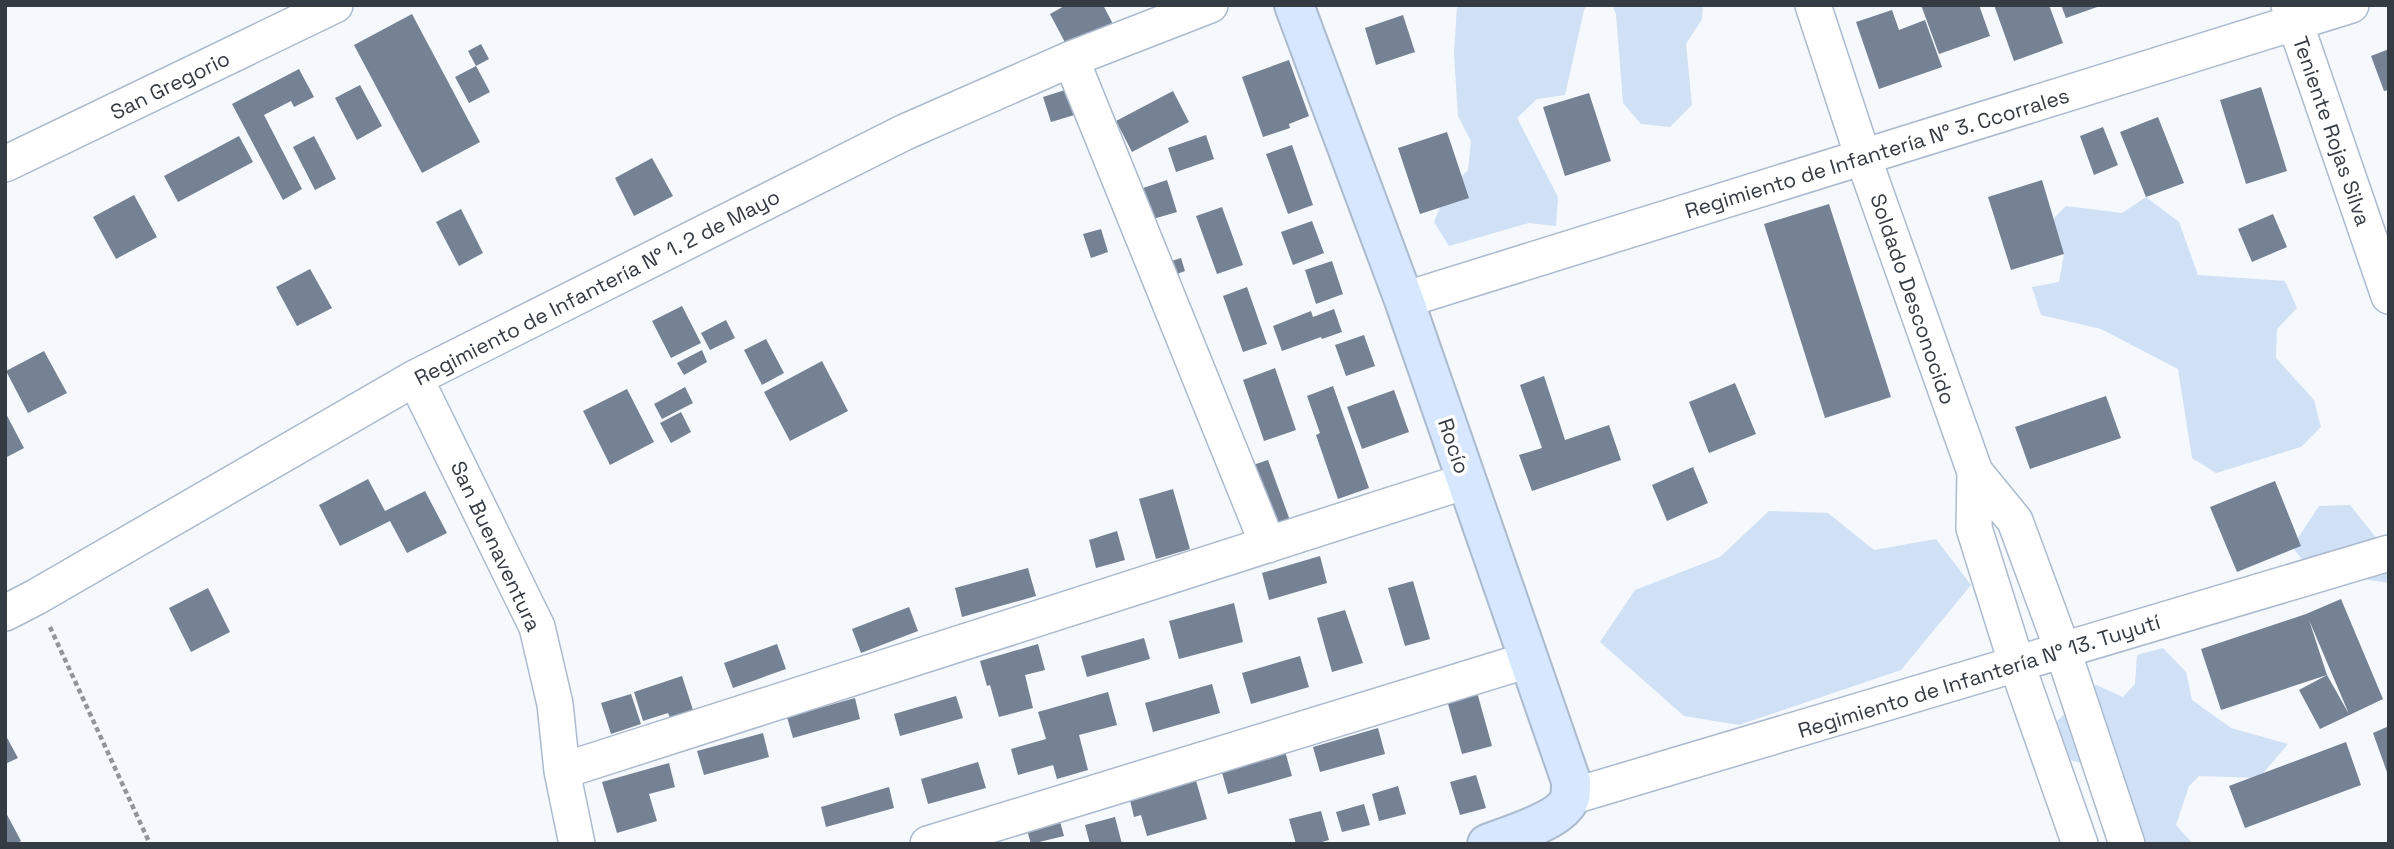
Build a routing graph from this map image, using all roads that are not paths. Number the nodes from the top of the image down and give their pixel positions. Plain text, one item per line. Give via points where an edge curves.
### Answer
1 (335, 5) edge
2 (1210, 5) edge
3 (1294, 5) edge
4 (1813, 5) edge
5 (2351, 5) edge
6 (2292, 14) edge
7 (1071, 59) junction
8 (1863, 157) junction
9 (5, 164) edge
10 (2389, 296) edge
11 (1404, 300) junction
12 (415, 378) junction
13 (1975, 472) junction
14 (1466, 481) junction
15 (1268, 545) junction
16 (2389, 553) edge
17 (5, 613) edge
18 (2063, 651) junction
19 (1528, 660) junction
20 (2017, 665) junction
21 (562, 771) junction
22 (1570, 797) junction
23 (577, 844) edge
24 (928, 844) edge
25 (1487, 844) edge
26 (2080, 844) edge
27 (2127, 844) edge

1 - 9 street, San Gregorio
2 - 7 street, Regimiento de Infantería N° 1. 2 de Mayo
3 - 11 main road, Rocío
4 - 8 street, Soldado Desconocido
5 - 6 street, Regimiento de Infantería N° 3. Ccorrales
6 - 8 street, Regimiento de Infantería N° 3. Ccorrales
6 - 10 street, Teniente Rojas Silva
7 - 12 street, Regimiento de Infantería N° 1. 2 de Mayo via 905,132
7 - 15 street
8 - 11 street, Regimiento de Infantería N° 3. Ccorrales
8 - 13 street, Soldado Desconocido
11 - 14 main road, Rocío
12 - 17 street, Regimiento de Infantería N° 1. 2 de Mayo
12 - 21 street, San Buenaventura via 537,627 555,704
13 - 18 street, Soldado Desconocido via 2015,522
13 - 20 street, Soldado Desconocido via 1974,528
14 - 15 street
14 - 19 main road, Rocío
15 - 21 street
16 - 18 street, Regimiento de Infantería N° 13. Tuyutí
18 - 20 street, Regimiento de Infantería N° 13. Tuyutí
18 - 27 street, Soldado Desconocido
19 - 22 main road, Rocío via 1571,780
19 - 24 street
20 - 22 street, Regimiento de Infantería N° 13. Tuyutí
20 - 26 street, Soldado Desconocido
21 - 23 street, San Buenaventura
22 - 25 main road via 1561,811

